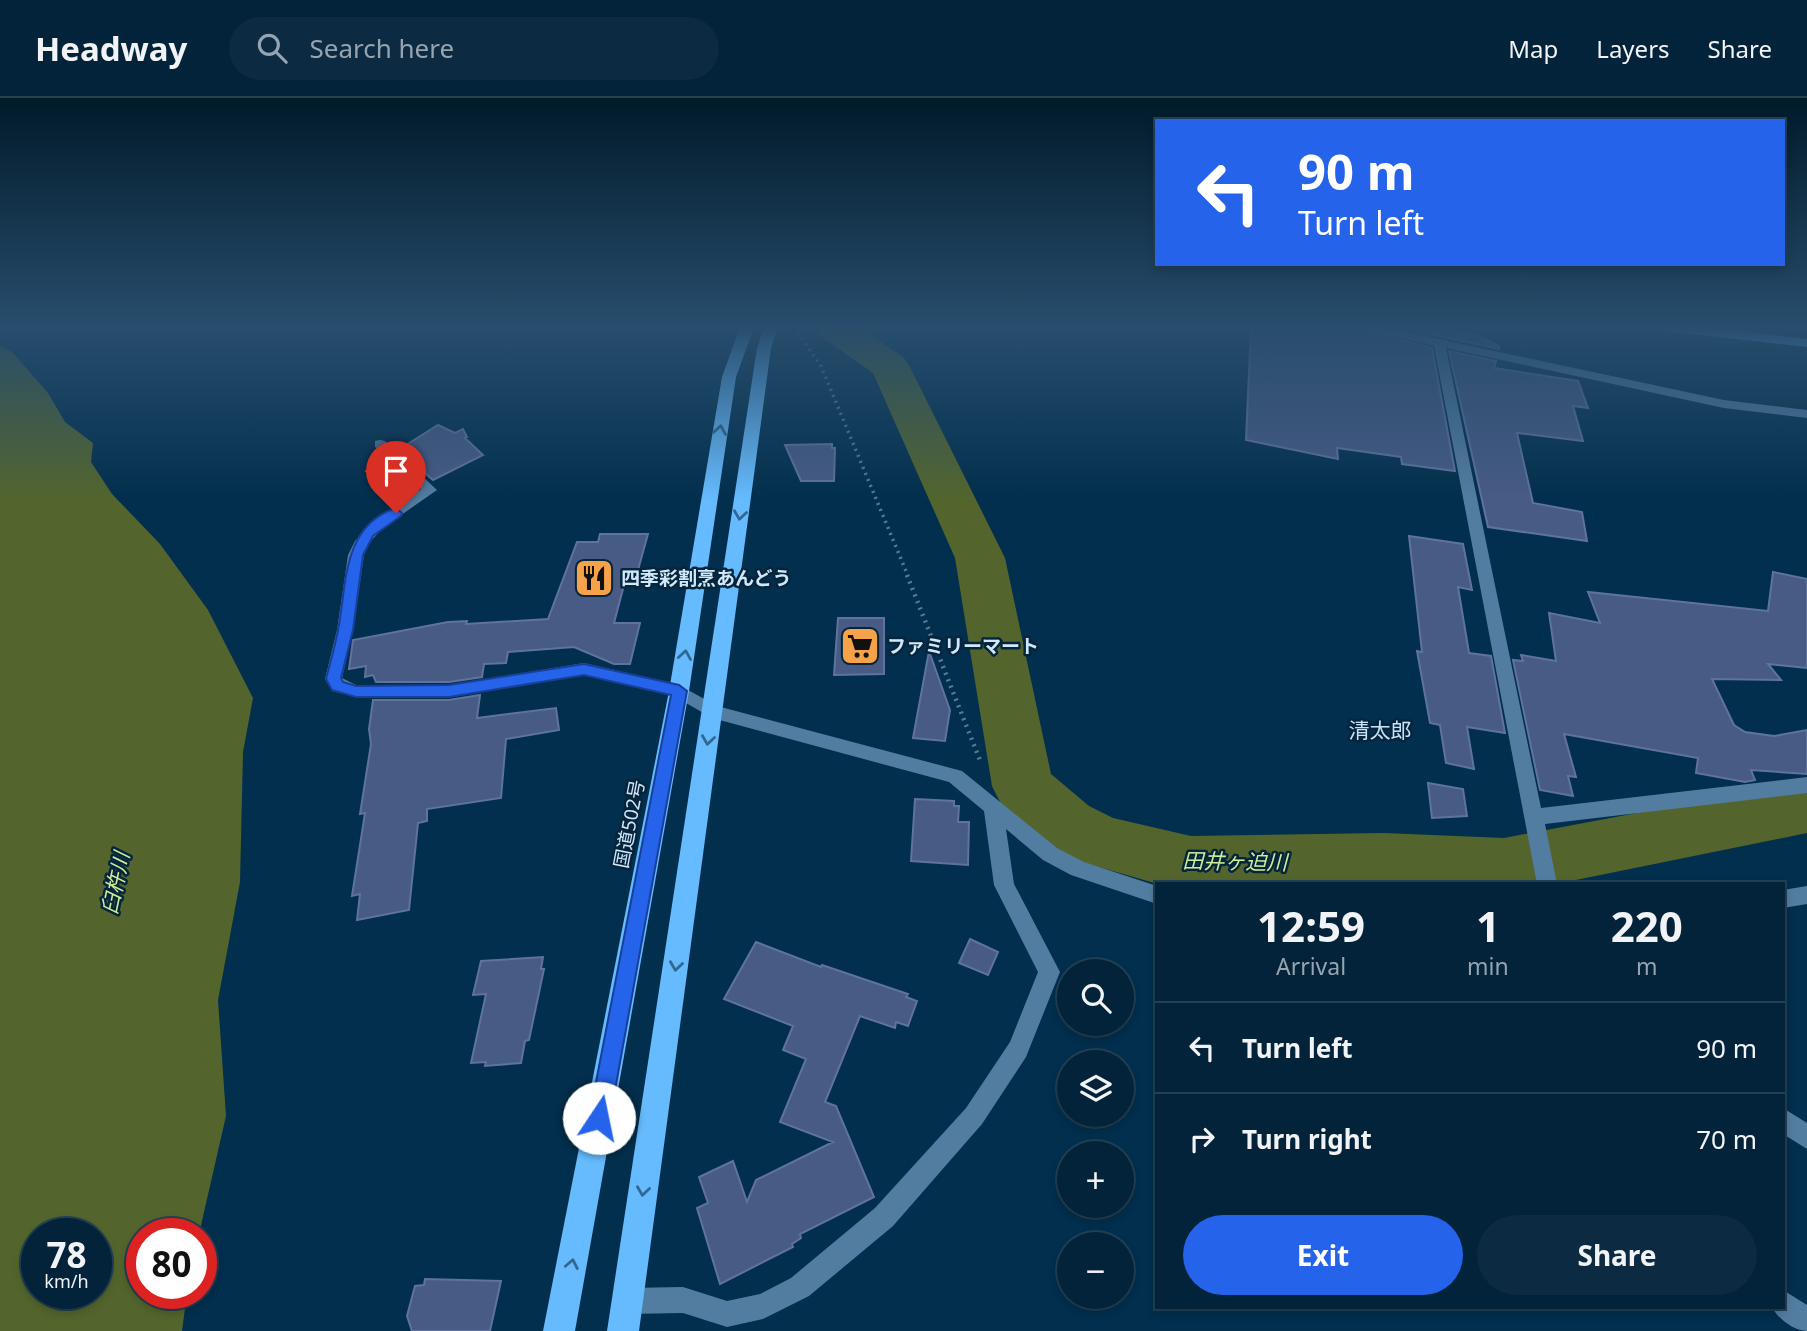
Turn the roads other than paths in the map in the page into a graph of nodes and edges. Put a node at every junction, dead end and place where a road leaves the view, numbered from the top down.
1 (728, 385) edge
2 (759, 385) edge
3 (1448, 385) edge
4 (1629, 385) edge
5 (1807, 414) edge
6 (380, 444) dead end
7 (679, 691) junction
8 (712, 711) junction
9 (1807, 785) edge
10 (993, 806) junction
11 (1537, 825) junction
12 (1547, 882) edge
13 (1155, 894) edge
14 (1807, 895) edge
15 (1785, 899) edge
16 (1785, 1122) edge
17 (1807, 1138) edge
18 (627, 1301) junction
19 (1785, 1305) edge
20 (1807, 1322) edge
21 (559, 1331) edge
22 (623, 1331) edge

7 -> 1 highway, 国道502号
2 -> 8 highway
3 - 11 street
4 - 5 street
6 - 7 street
7 - 8 street
21 -> 7 highway, 国道502号
8 - 10 street
8 -> 18 highway
9 - 11 street
10 - 13 street
10 - 18 street
11 - 12 street
14 - 15 street
16 - 17 street
18 - 22 highway
19 - 20 street

